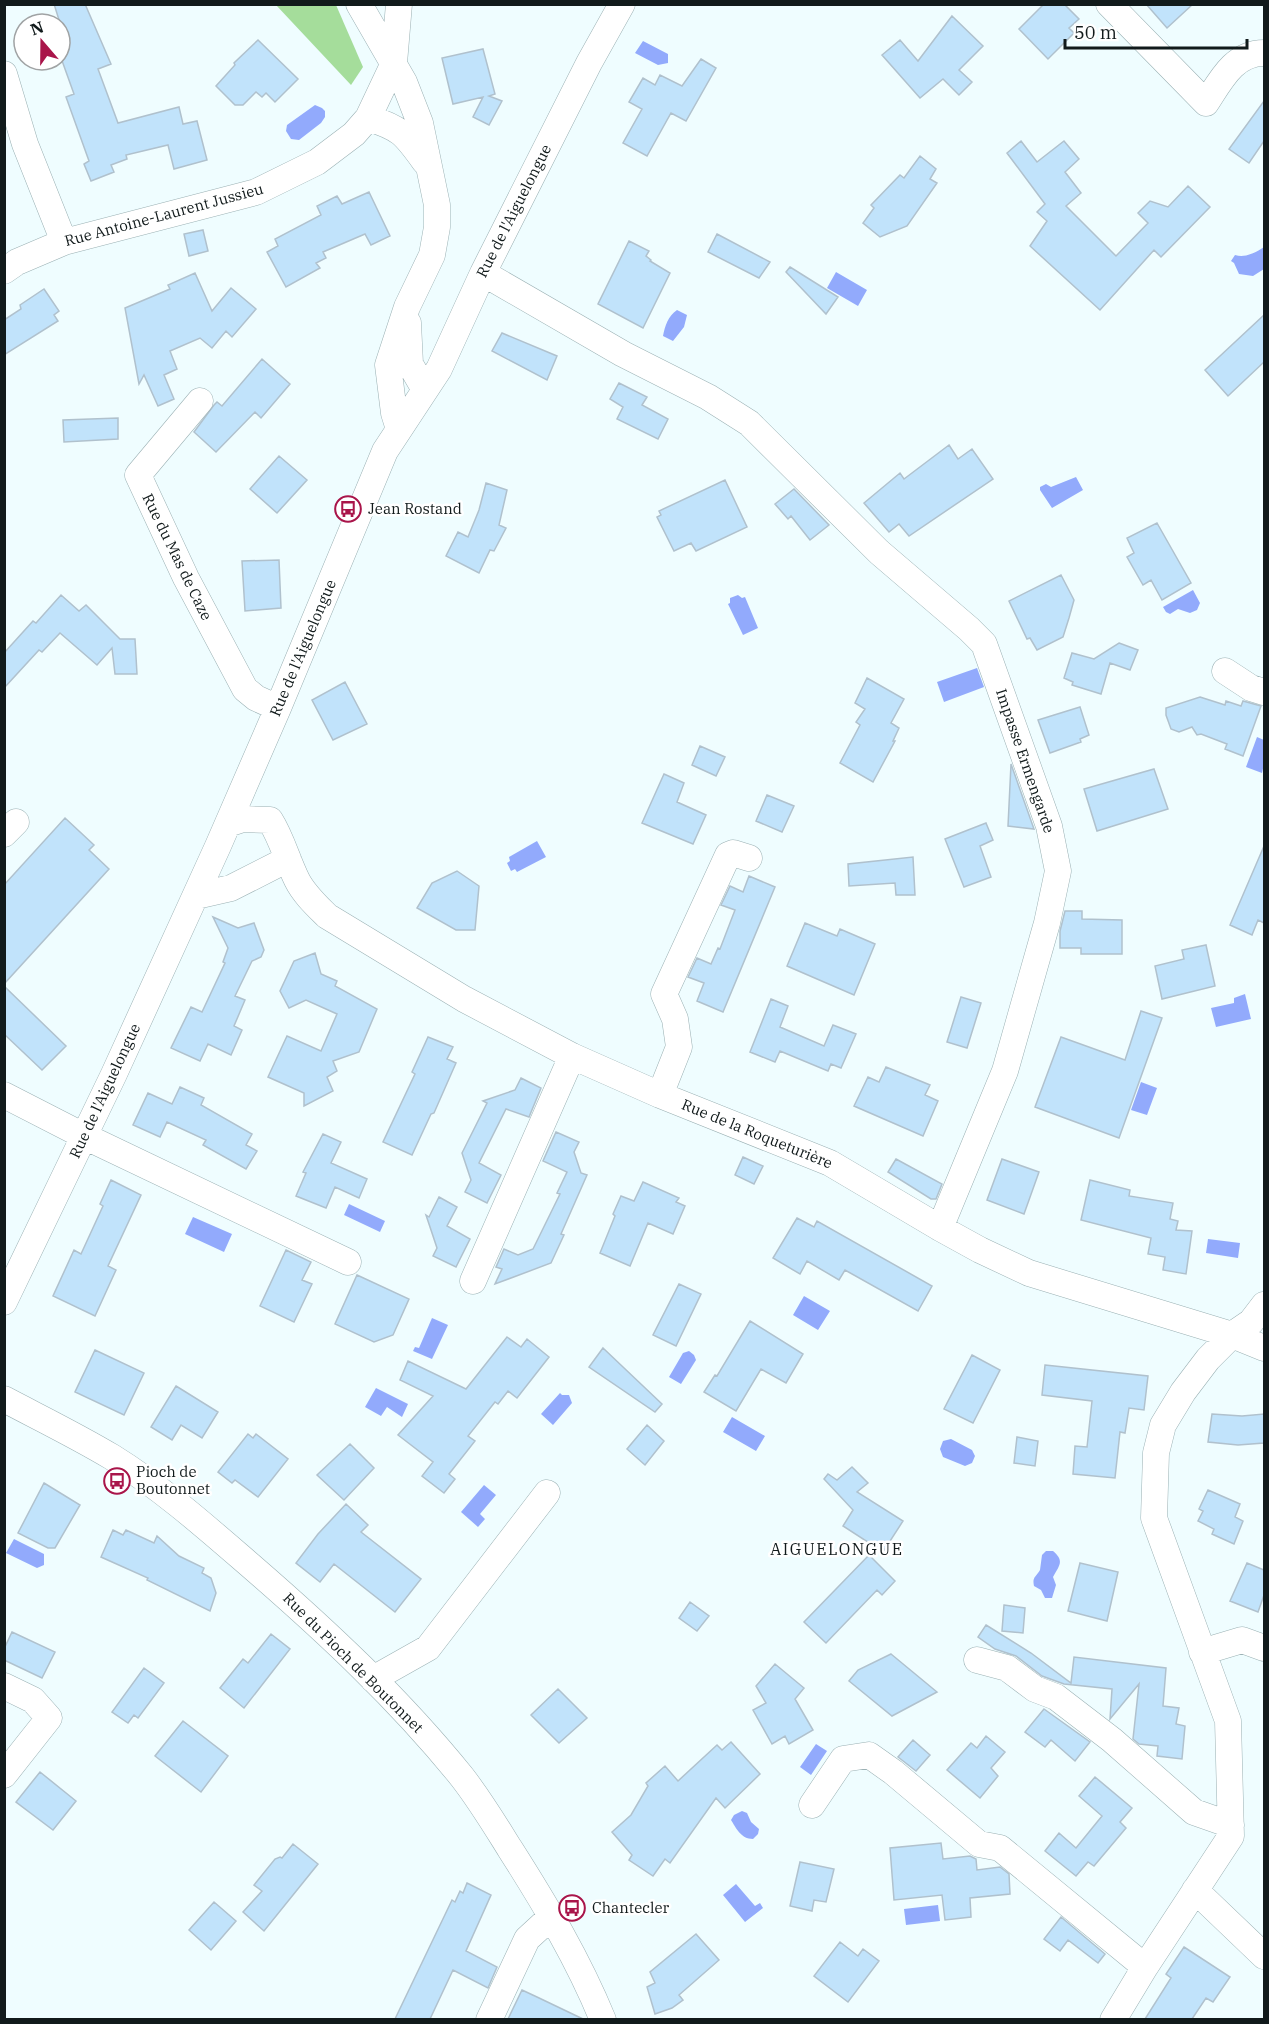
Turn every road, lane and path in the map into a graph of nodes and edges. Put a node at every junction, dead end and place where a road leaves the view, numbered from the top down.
1 (359, 4) edge
2 (399, 4) edge
3 (622, 4) edge
4 (1109, 4) edge
5 (1264, 53) edge
6 (394, 63) junction
7 (4, 74) edge
8 (368, 118) junction
9 (430, 169) junction
10 (64, 242) junction
11 (4, 271) edge
12 (483, 273) junction
13 (407, 307) junction
14 (425, 390) junction
15 (200, 401) dead end
16 (399, 429) junction
17 (1225, 671) dead end
18 (1264, 692) edge
19 (278, 708) junction
20 (249, 775) junction
21 (270, 820) junction
22 (223, 835) junction
23 (749, 858) dead end
24 (288, 859) junction
25 (247, 880) junction
26 (196, 896) junction
27 (572, 1056) junction
28 (4, 1095) edge
29 (660, 1095) junction
30 (84, 1137) junction
31 (940, 1228) junction
32 (348, 1262) dead end
33 (473, 1281) dead end
34 (4, 1302) edge
35 (1264, 1305) edge
36 (1232, 1335) junction
37 (1264, 1348) edge
38 (4, 1399) edge
39 (547, 1493) dead end
40 (1264, 1648) edge
41 (1202, 1652) junction
42 (976, 1660) dead end
43 (373, 1679) junction
44 (4, 1686) edge
45 (4, 1776) edge
46 (812, 1804) dead end
47 (1231, 1825) junction
48 (1195, 1890) junction
49 (552, 1916) junction
50 (1264, 1956) edge
51 (1145, 1967) junction
52 (489, 2019) edge
53 (603, 2019) edge
54 (1113, 2019) edge

1 - 6 street
2 - 6 street, Rue Antoine-Laurent Jussieu
3 - 12 street, Rue de l'Aiguelongue
4 - 5 street
6 - 8 street, Rue Antoine-Laurent Jussieu
6 - 9 street
7 - 10 street
8 - 9 street
8 - 10 street, Rue Antoine-Laurent Jussieu
9 - 13 street
10 - 11 street, Rue Antoine-Laurent Jussieu
12 - 14 street, Rue de l'Aiguelongue
12 - 31 street, Impasse Ermengarde
13 - 14 street
13 - 16 street
14 - 16 street, Rue de l'Aiguelongue
15 - 19 street, Rue du Mas de Caze
16 - 19 street, Rue de l'Aiguelongue
17 - 18 street
19 - 20 street, Rue de l'Aiguelongue
20 - 21 street, Rue de la Roqueturière
20 - 22 street, Rue de l'Aiguelongue
21 - 22 street
21 - 24 street, Rue de la Roqueturière
22 - 25 street
22 - 26 street, Rue de l'Aiguelongue
23 - 29 street
24 - 25 street
24 - 27 street, Rue de la Roqueturière
25 - 26 street
26 - 30 street, Rue de l'Aiguelongue
27 - 29 street, Rue de la Roqueturière
27 - 33 street
28 - 30 street
29 - 31 street, Rue de la Roqueturière
30 - 32 street
30 - 34 street, Rue de l'Aiguelongue
31 - 36 street, Rue de la Roqueturière
35 - 36 street
36 - 37 street, Rue de la Roqueturière
36 - 41 street
38 - 43 street, Rue du Pioch de Boutonnet
39 - 43 street
40 - 41 street
41 - 47 street
42 - 47 street
43 - 49 street, Rue du Pioch de Boutonnet
44 - 45 street
46 - 51 street
47 - 48 street
48 - 50 street
48 - 51 street
49 - 52 street
49 - 53 street, Rue du Pioch de Boutonnet
51 - 54 street

